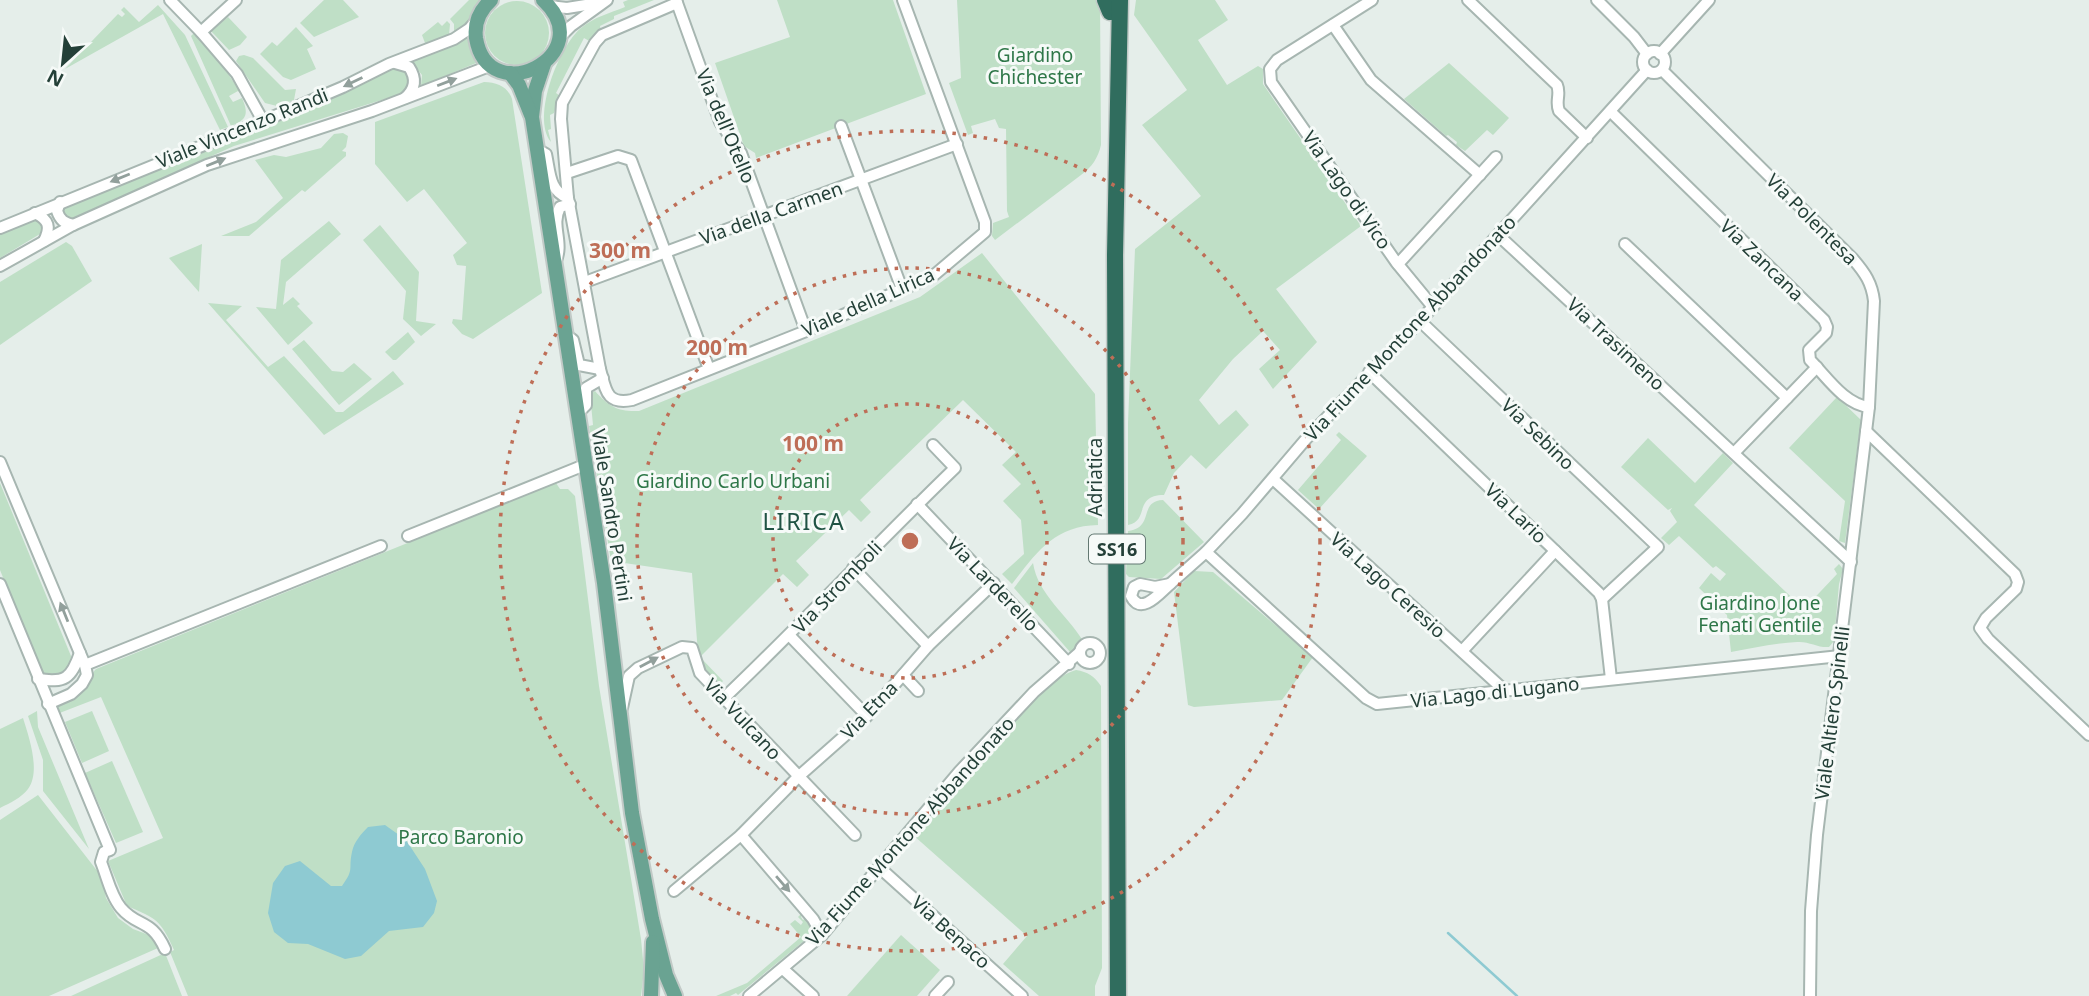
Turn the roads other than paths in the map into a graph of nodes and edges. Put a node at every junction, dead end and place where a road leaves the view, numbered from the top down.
1 (170, 0) edge
2 (236, 0) edge
3 (491, 0) edge
4 (903, 0) edge
5 (1372, 0) edge
6 (1468, 0) edge
7 (1597, 0) edge
8 (1709, 0) edge
9 (604, 1) edge
10 (676, 1) edge
11 (546, 3) edge
12 (1115, 4) edge
13 (478, 19) junction
14 (1333, 25) junction
15 (201, 32) junction
16 (558, 39) junction
17 (1647, 54) junction
18 (1660, 54) junction
19 (544, 64) junction
20 (389, 65) junction
21 (492, 65) junction
22 (1647, 70) junction
23 (1662, 70) junction
24 (510, 73) junction
25 (402, 100) junction
26 (1611, 112) junction
27 (532, 117) junction
28 (264, 121) junction
29 (841, 126) dead end
30 (1587, 138) junction
31 (957, 144) junction
32 (537, 149) junction
33 (1496, 157) dead end
34 (567, 173) junction
35 (1480, 175) junction
36 (861, 179) junction
37 (569, 201) junction
38 (60, 202) junction
39 (35, 213) junction
40 (763, 216) junction
41 (73, 225) junction
42 (0, 228) edge
43 (1498, 235) junction
44 (44, 241) junction
45 (1625, 244) dead end
46 (666, 251) junction
47 (1398, 264) junction
48 (0, 266) edge
49 (554, 266) junction
50 (585, 282) junction
51 (902, 289) junction
52 (1433, 307) junction
53 (1420, 321) junction
54 (806, 331) junction
55 (565, 334) junction
56 (1817, 367) junction
57 (709, 369) junction
58 (1369, 372) junction
59 (601, 374) junction
60 (1787, 398) junction
61 (1869, 407) junction
62 (577, 414) junction
63 (1866, 431) junction
64 (933, 444) dead end
65 (1734, 453) junction
66 (0, 462) edge
67 (587, 464) junction
68 (1273, 479) junction
69 (917, 504) junction
70 (408, 536) dead end
71 (381, 546) dead end
72 (1555, 551) junction
73 (1206, 552) junction
74 (1851, 562) junction
75 (853, 568) junction
76 (994, 583) junction
77 (0, 584) edge
78 (1170, 584) dead end
79 (1602, 599) junction
80 (790, 636) junction
81 (928, 646) junction
82 (1462, 652) junction
83 (80, 653) junction
84 (1840, 656) junction
85 (1083, 657) dead end
86 (1069, 664) junction
87 (85, 665) junction
88 (903, 676) junction
89 (38, 679) junction
90 (1611, 680) junction
91 (1504, 690) junction
92 (918, 691) dead end
93 (724, 698) junction
94 (48, 704) junction
95 (867, 716) junction
96 (619, 718) junction
97 (2089, 735) edge
98 (798, 777) junction
99 (741, 835) junction
100 (855, 835) dead end
101 (880, 868) junction
102 (674, 891) dead end
103 (652, 919) junction
104 (822, 935) junction
105 (165, 949) dead end
106 (783, 969) junction
107 (948, 982) dead end
108 (651, 996) edge
109 (675, 996) edge
110 (749, 996) edge
111 (813, 996) edge
112 (935, 996) edge
113 (1022, 996) edge
114 (1107, 996) edge
115 (1118, 996) edge
116 (1811, 996) edge

1 - 15 street
2 - 15 street
3 - 13 main road
4 - 31 street, Viale della Lirica
5 - 14 street
6 - 30 street
7 - 17 street
8 - 18 street
9 - 11 street
9 - 16 street
10 - 34 street, Viale della Lirica
10 - 40 street, Via dell'Otello
11 - 16 main road
12 - 114 highway, Adriatica / SS16
12 - 115 highway, Adriatica / SS16
13 - 20 street, Viale Vincenzo Randi
13 - 21 main road
14 - 35 street
14 - 47 street, Via Lago di Vico
15 - 28 street
16 - 19 main road, Viale Sandro Pertini
17 - 18 street
17 - 22 street
18 - 23 street
19 - 24 main road
19 - 27 main road, Viale Sandro Pertini
20 - 25 street
20 -> 28 street, Viale Vincenzo Randi
21 - 24 main road
25 -> 21 street, Viale Vincenzo Randi
22 - 23 street
22 - 26 street, Via Fiume Montone Abbandonato
23 - 61 street, Via Polentesa
24 - 27 main road, Viale Sandro Pertini
41 -> 25 street, Viale Vincenzo Randi
26 - 30 street, Via Fiume Montone Abbandonato
26 - 56 street, Via Zancana
27 - 32 main road, Viale Sandro Pertini
28 -> 38 street, Viale Vincenzo Randi
29 - 36 street
30 - 43 street, Via Fiume Montone Abbandonato
31 - 36 street, Via della Carmen
31 - 51 street, Viale della Lirica
32 - 37 street, Viale della Lirica
32 - 49 main road, Viale Sandro Pertini
33 - 35 street
34 - 37 street, Viale della Lirica
34 - 46 street
35 - 47 street
36 - 40 street, Via della Carmen
36 - 51 street
37 - 49 street, Viale della Lirica
37 - 50 street, Viale della Lirica
38 - 39 street, Viale Vincenzo Randi
38 - 41 street
39 - 42 street, Viale Vincenzo Randi
39 - 44 street
40 - 46 street, Via della Carmen
40 - 54 street, Via dell'Otello
41 - 44 street, Viale Vincenzo Randi
43 - 52 street, Via Fiume Montone Abbandonato
43 - 65 street, Via Trasimeno
44 - 48 street, Viale Vincenzo Randi
45 - 60 street
46 - 50 street, Via della Carmen
46 - 57 street
47 - 52 street, Via Lago di Vico
49 - 55 main road, Viale Sandro Pertini
50 - 59 street, Viale della Lirica
51 - 54 street, Viale della Lirica
52 - 53 street, Via Fiume Montone Abbandonato
53 - 58 street, Via Fiume Montone Abbandonato
53 - 79 street, Via Sebino
54 - 57 street, Viale della Lirica
55 - 59 street, Viale della Lirica
55 - 62 main road, Viale Sandro Pertini
56 - 60 street
56 - 61 street
57 - 59 street, Viale della Lirica
58 - 68 street, Via Fiume Montone Abbandonato
58 - 72 street, Via Lario
59 - 62 street
60 - 65 street
61 - 63 street, Viale Altiero Spinelli
62 - 67 main road, Viale Sandro Pertini
63 - 74 street, Viale Altiero Spinelli
63 - 97 street
64 - 69 street, Via Stromboli
65 - 74 street, Via Trasimeno
83 -> 66 street
67 - 70 street
67 - 96 main road, Viale Sandro Pertini
68 - 73 street, Via Fiume Montone Abbandonato
68 - 82 street, Via Lago Ceresio
69 - 75 street, Via Stromboli
69 - 76 street, Via Larderello
71 - 87 street
72 - 79 street, Via Lario
72 - 82 street
73 - 78 street, Via Fiume Montone Abbandonato
73 - 91 street, Via Lago di Lugano
74 - 84 street, Viale Altiero Spinelli
75 - 80 street, Via Stromboli
75 - 81 street
76 - 81 street, Via Etna
76 - 86 street, Via Larderello
77 - 89 street
79 - 90 street
80 - 93 street, Via Stromboli
80 - 95 street
81 - 88 street, Via Etna
82 - 91 street, Via Lago Ceresio
83 - 87 street
83 - 89 street
84 - 90 street, Via Lago di Lugano
84 - 116 street, Viale Altiero Spinelli
85 - 86 street
86 - 101 street, Via Fiume Montone Abbandonato
87 - 94 street
88 - 92 street
88 - 95 street, Via Etna
89 - 94 street
90 - 91 street, Via Lago di Lugano
96 -> 93 street, Via Vulcano
93 - 98 street, Via Vulcano
94 - 105 street
95 - 98 street, Via Etna
96 - 103 main road, Viale Sandro Pertini
98 - 99 street, Via Etna
98 - 100 street, Via Vulcano
99 - 102 street, Via Etna
99 -> 104 street
101 - 104 street, Via Fiume Montone Abbandonato
101 - 113 street, Via Benaco
103 - 108 main road, Viale Sandro Pertini
103 - 109 main road, Viale Sandro Pertini
104 - 106 street, Via Fiume Montone Abbandonato
106 - 110 street, Via Fiume Montone Abbandonato
106 - 111 street
107 - 112 street

